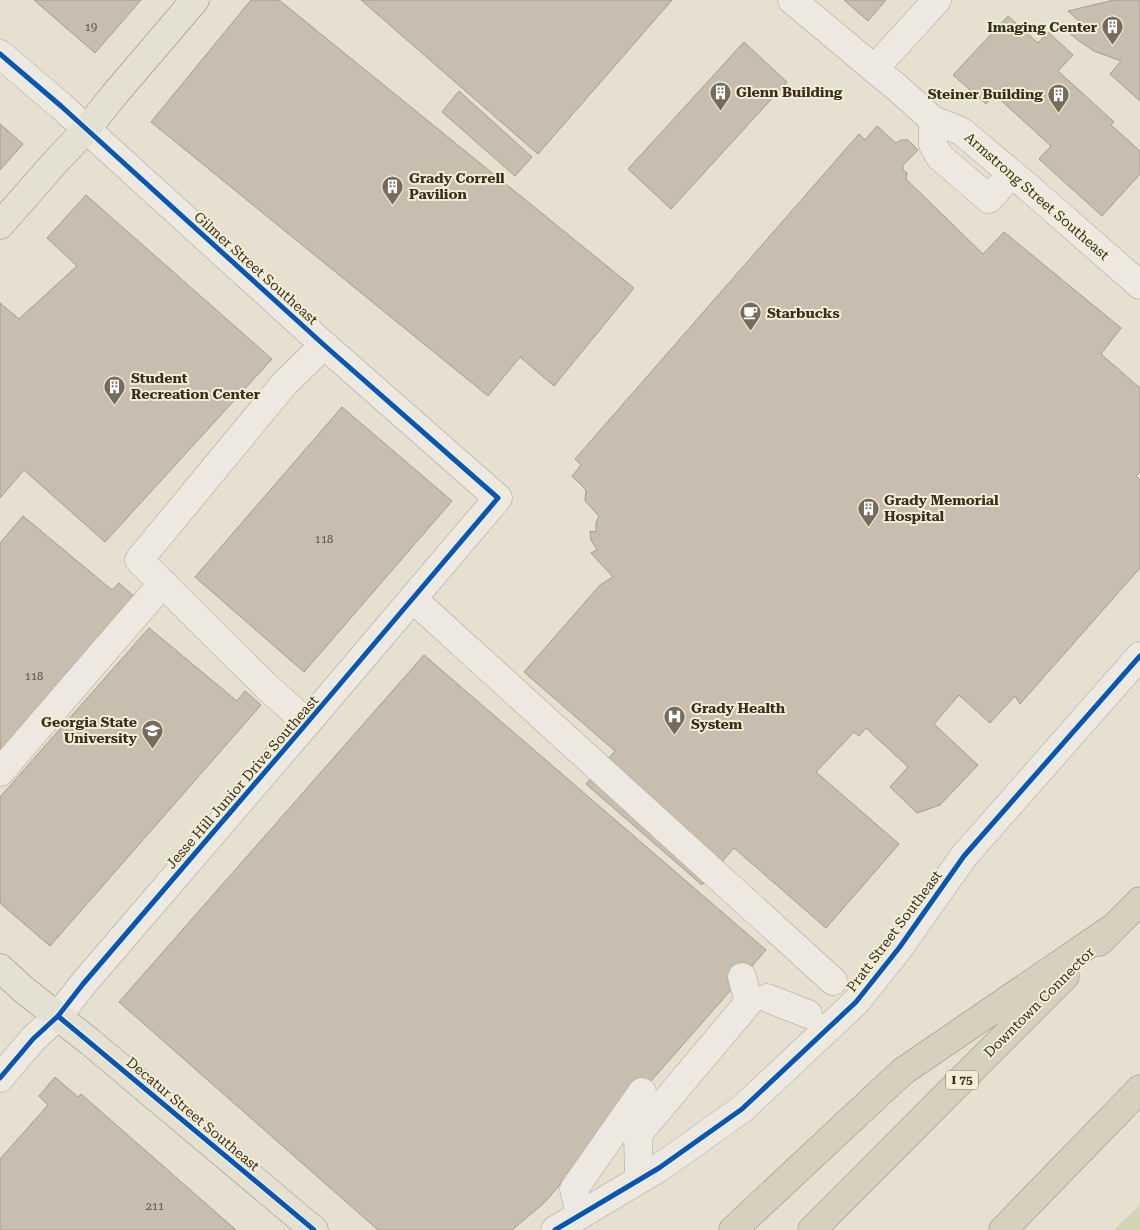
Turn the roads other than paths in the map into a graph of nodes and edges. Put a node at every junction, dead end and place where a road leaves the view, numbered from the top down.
1 (195, 0) edge
2 (792, 0) edge
3 (937, 0) edge
4 (0, 54) edge
5 (874, 69) junction
6 (86, 130) junction
7 (0, 225) edge
8 (1140, 285) edge
9 (324, 345) junction
10 (498, 498) joint
11 (163, 583) junction
12 (413, 599) junction
13 (1140, 656) edge
14 (308, 723) junction
15 (0, 772) edge
16 (1140, 901) edge
17 (1111, 929) junction
18 (0, 968) edge
19 (742, 977) dead end
20 (833, 981) dead end
21 (767, 998) dead end
22 (808, 1014) dead end
23 (58, 1016) junction
24 (0, 1078) edge
25 (1140, 1089) edge
26 (642, 1092) dead end
27 (1067, 1165) junction
28 (630, 1185) junction
29 (582, 1222) edge
30 (314, 1230) edge
31 (555, 1230) edge
32 (733, 1230) edge
33 (812, 1230) edge
34 (1003, 1230) edge
35 (1017, 1230) edge

1 - 6 main road
2 - 5 street, Armstrong Street Southeast
3 - 5 street
4 - 6 street, Gilmer Street Southeast
5 - 8 street, Armstrong Street Southeast
6 - 7 main road
6 - 9 street, Gilmer Street Southeast
9 - 10 street, Gilmer Street Southeast
9 - 11 street
10 - 12 street, Jesse Hill Junior Drive Southeast
11 - 14 street
11 - 15 street
12 - 14 street, Jesse Hill Junior Drive Southeast
12 - 20 street
13 - 28 street, Pratt Street Southeast
14 - 23 street, Jesse Hill Junior Drive Southeast
16 - 17 highway, Downtown Connector / I 75
17 - 32 highway
17 - 33 highway, Downtown Connector / I 75
18 - 23 main road, Decatur Street Southeast
19 - 28 street
21 - 22 street
23 - 24 street, Jesse Hill Junior Drive Southeast
23 - 30 main road, Decatur Street Southeast
25 - 27 highway
26 - 29 street
27 - 34 highway
27 - 35 highway
28 - 29 street, Pratt Street Southeast
29 - 31 street

